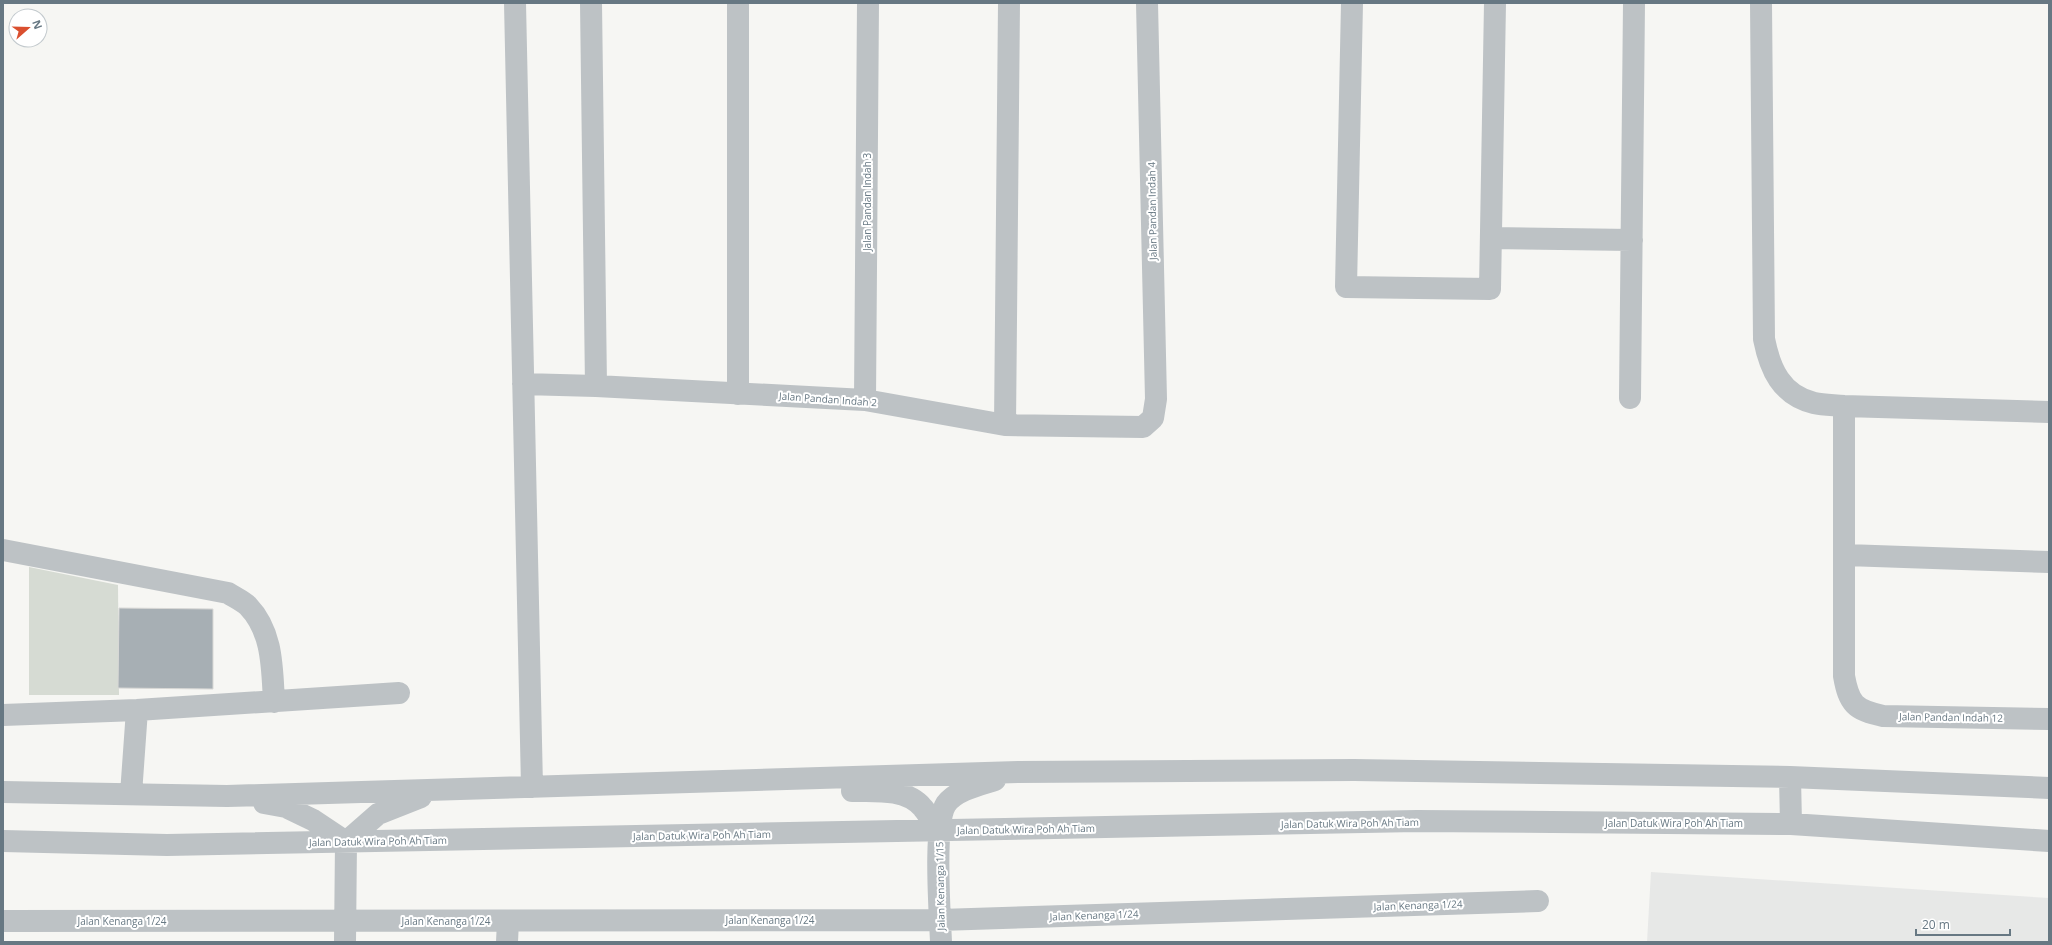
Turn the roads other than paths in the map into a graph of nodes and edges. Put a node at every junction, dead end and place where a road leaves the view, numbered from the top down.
1 (515, 3) edge
2 (591, 3) edge
3 (738, 3) edge
4 (868, 3) edge
5 (1008, 3) edge
6 (1147, 3) edge
7 (1352, 3) edge
8 (1495, 3) edge
9 (1634, 3) edge
10 (1761, 3) edge
11 (1491, 238) junction
12 (1632, 240) junction
13 (523, 384) junction
14 (596, 386) junction
15 (738, 394) junction
16 (1630, 398) dead end
17 (865, 400) junction
18 (1844, 406) junction
19 (2049, 412) edge
20 (1153, 418) joint
21 (1005, 425) junction
22 (3, 550) edge
23 (1846, 555) junction
24 (2049, 562) edge
25 (399, 693) dead end
26 (274, 702) junction
27 (137, 710) junction
28 (3, 715) edge
29 (2049, 720) edge
30 (1018, 772) junction
31 (1790, 777) junction
32 (693, 782) junction
33 (532, 787) junction
34 (2049, 788) edge
35 (442, 790) junction
36 (3, 792) edge
37 (131, 794) junction
38 (227, 796) junction
39 (1791, 824) junction
40 (938, 831) junction
41 (3, 841) edge
42 (2049, 841) edge
43 (346, 842) junction
44 (1538, 901) dead end
45 (940, 920) junction
46 (3, 921) edge
47 (345, 932) edge
48 (508, 932) edge
49 (941, 942) edge

1 - 13 street
2 - 14 street
3 - 15 street
4 - 17 street, Jalan Pandan Indah 3
5 - 21 street
6 - 20 street, Jalan Pandan Indah 4
7 - 11 street
8 - 11 street
9 - 12 street
10 - 18 street
11 - 12 street
12 - 16 street
13 - 14 street, Jalan Pandan Indah 2
13 - 33 street
14 - 15 street, Jalan Pandan Indah 2
15 - 17 street, Jalan Pandan Indah 2
17 - 21 street, Jalan Pandan Indah 2
18 - 19 street
18 - 23 street
20 - 21 street, Jalan Pandan Indah 2
22 - 26 street
23 - 24 street
23 - 29 street, Jalan Pandan Indah 12
25 - 26 street
26 - 27 street
27 - 28 street
27 - 37 street
30 - 31 street
30 - 32 street
30 - 40 street
31 - 34 street
31 - 39 street
32 - 33 street
32 - 40 street
33 - 35 street
35 - 38 street
35 - 43 street
36 - 37 street
37 - 38 street
38 - 43 street
39 - 40 street, Jalan Datuk Wira Poh Ah Tiam
39 - 42 street, Jalan Datuk Wira Poh Ah Tiam
40 - 43 street, Jalan Datuk Wira Poh Ah Tiam
40 - 45 street, Jalan Kenanga 1/15
41 - 43 street, Jalan Datuk Wira Poh Ah Tiam
43 - 47 street
44 - 45 street, Jalan Kenanga 1/24
45 - 48 street, Jalan Kenanga 1/24
45 - 49 street, Jalan Kenanga 1/15
46 - 47 street, Jalan Kenanga 1/24
47 - 48 street, Jalan Kenanga 1/24

